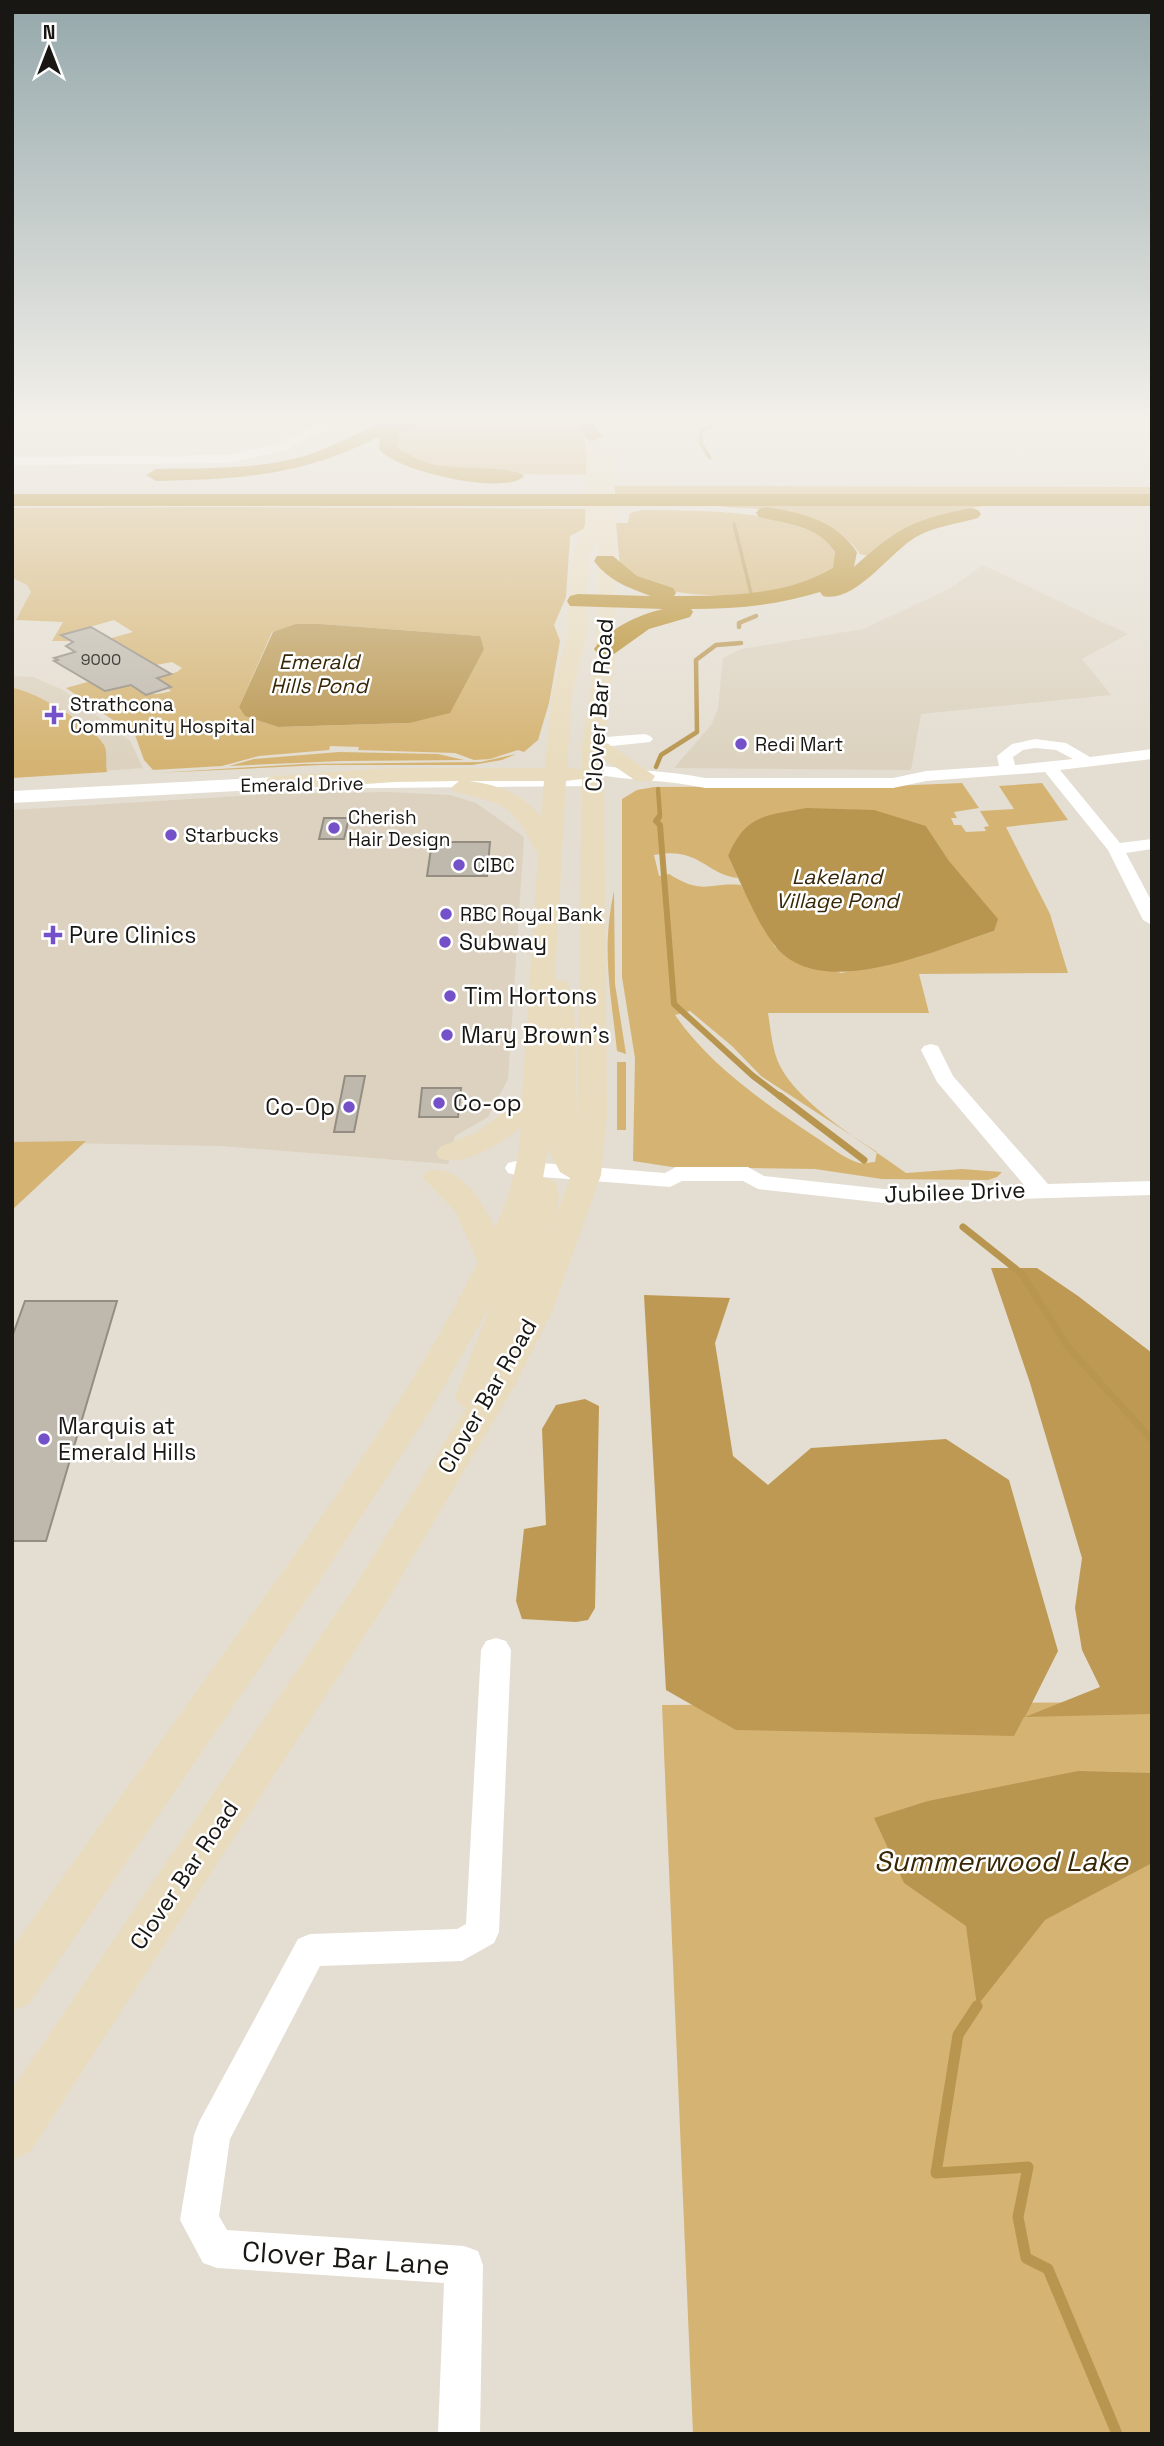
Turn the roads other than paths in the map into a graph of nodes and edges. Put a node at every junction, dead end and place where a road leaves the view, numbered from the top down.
1 (589, 535) edge
2 (608, 535) edge
3 (831, 535) edge
4 (905, 535) edge
5 (605, 561) junction
6 (701, 601) junction
7 (578, 604) junction
8 (606, 604) junction
9 (740, 608) junction
10 (606, 649) junction
11 (562, 695) junction
12 (645, 739) dead end
13 (593, 743) junction
14 (1152, 754) edge
15 (1086, 762) junction
16 (1049, 767) junction
17 (477, 769) junction
18 (1008, 770) junction
19 (571, 775) junction
20 (637, 776) junction
21 (276, 783) junction
22 (437, 783) junction
23 (12, 785) edge
24 (12, 797) edge
25 (1152, 844) edge
26 (1116, 849) junction
27 (549, 854) junction
28 (1152, 920) edge
29 (544, 921) junction
30 (931, 1050) dead end
31 (537, 1101) junction
32 (524, 1169) junction
33 (586, 1175) junction
34 (1152, 1188) edge
35 (1041, 1190) junction
36 (494, 1261) junction
37 (452, 1458) junction
38 (496, 1650) dead end
39 (12, 1988) edge
40 (12, 2134) edge
41 (459, 2434) edge

1 - 7 main road, Clover Bar Road
2 - 5 main road, Clover Bar Road
3 - 6 highway
4 - 9 highway
5 - 6 highway
5 - 8 main road, Clover Bar Road
6 - 8 highway
7 - 8 highway
7 - 11 main road, Clover Bar Road
8 - 9 highway
8 - 10 main road, Clover Bar Road
9 - 10 highway
10 - 13 main road, Clover Bar Road
11 - 17 main road
11 - 19 main road, Clover Bar Road
12 - 13 street
13 - 19 main road, Clover Bar Road
13 - 20 main road
14 - 15 street
15 - 16 street
15 - 18 street
16 - 18 street
16 - 26 street
17 - 19 street, Emerald Drive
17 - 23 street, Emerald Drive
18 - 20 street
19 - 20 street
19 - 21 main road
19 - 22 street, Emerald Drive
19 - 27 main road, Clover Bar Road
19 - 33 main road, Clover Bar Road
21 - 22 street, Emerald Drive
21 - 24 street, Emerald Drive
22 - 27 main road
25 - 26 street
26 - 28 street
27 - 29 main road, Clover Bar Road
29 - 31 main road, Clover Bar Road
29 - 33 main road
30 - 35 street
31 - 32 main road, Clover Bar Road
31 - 36 main road
32 - 33 street
32 - 36 main road, Clover Bar Road
32 - 37 main road
33 - 35 street, Jubilee Drive
33 - 37 main road, Clover Bar Road
34 - 35 street, Jubilee Drive
36 - 39 main road, Clover Bar Road
37 - 40 main road, Clover Bar Road
38 - 41 street, Clover Bar Lane

